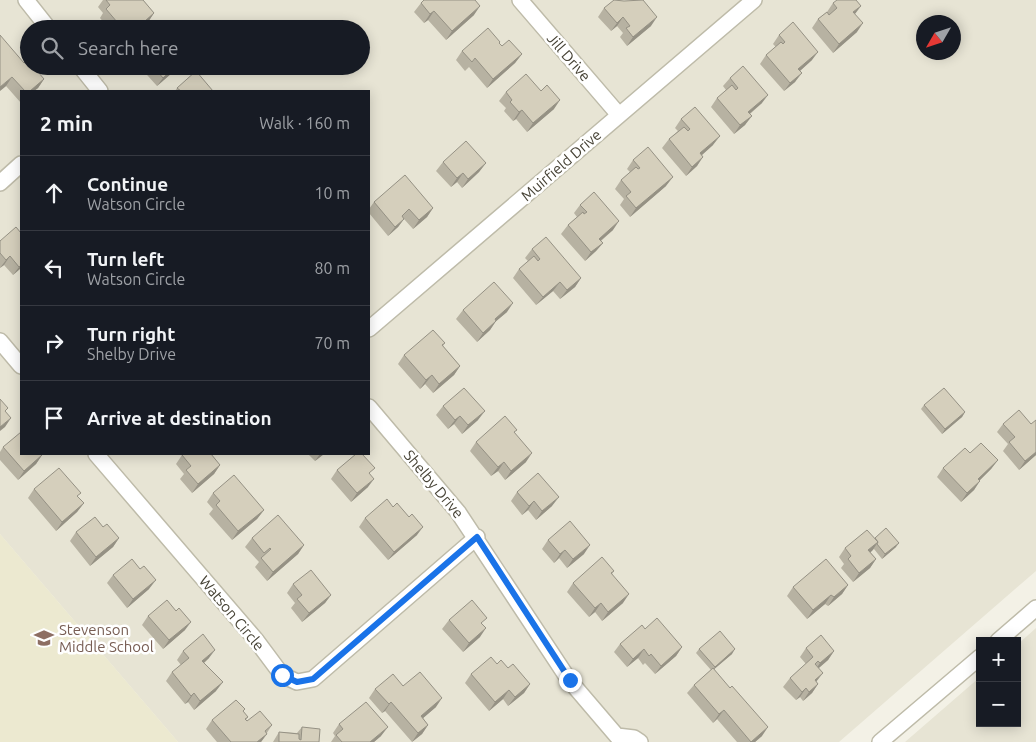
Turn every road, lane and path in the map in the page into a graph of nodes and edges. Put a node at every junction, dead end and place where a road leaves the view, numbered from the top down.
1 (26, 0) edge
2 (520, 0) edge
3 (754, 0) edge
4 (42, 20) edge
5 (87, 75) edge
6 (99, 90) edge
7 (619, 115) junction
8 (20, 165) edge
9 (0, 183) edge
10 (370, 328) edge
11 (0, 342) edge
12 (20, 365) edge
13 (370, 408) edge
14 (97, 455) edge
15 (477, 537) junction
16 (1036, 608) edge
17 (1003, 637) edge
18 (976, 660) edge
19 (620, 739) edge
20 (640, 742) edge
21 (880, 742) edge

1 - 4 street
2 - 7 street, Jill Drive
3 - 7 street, Muirfield Drive
5 - 6 street
7 - 10 street, Muirfield Drive
8 - 9 street
11 - 12 street
13 - 15 street, Shelby Drive
14 - 15 street, Watson Circle
15 - 19 street, Shelby Drive
16 - 17 street
18 - 21 street
19 - 20 street, Shelby Drive

